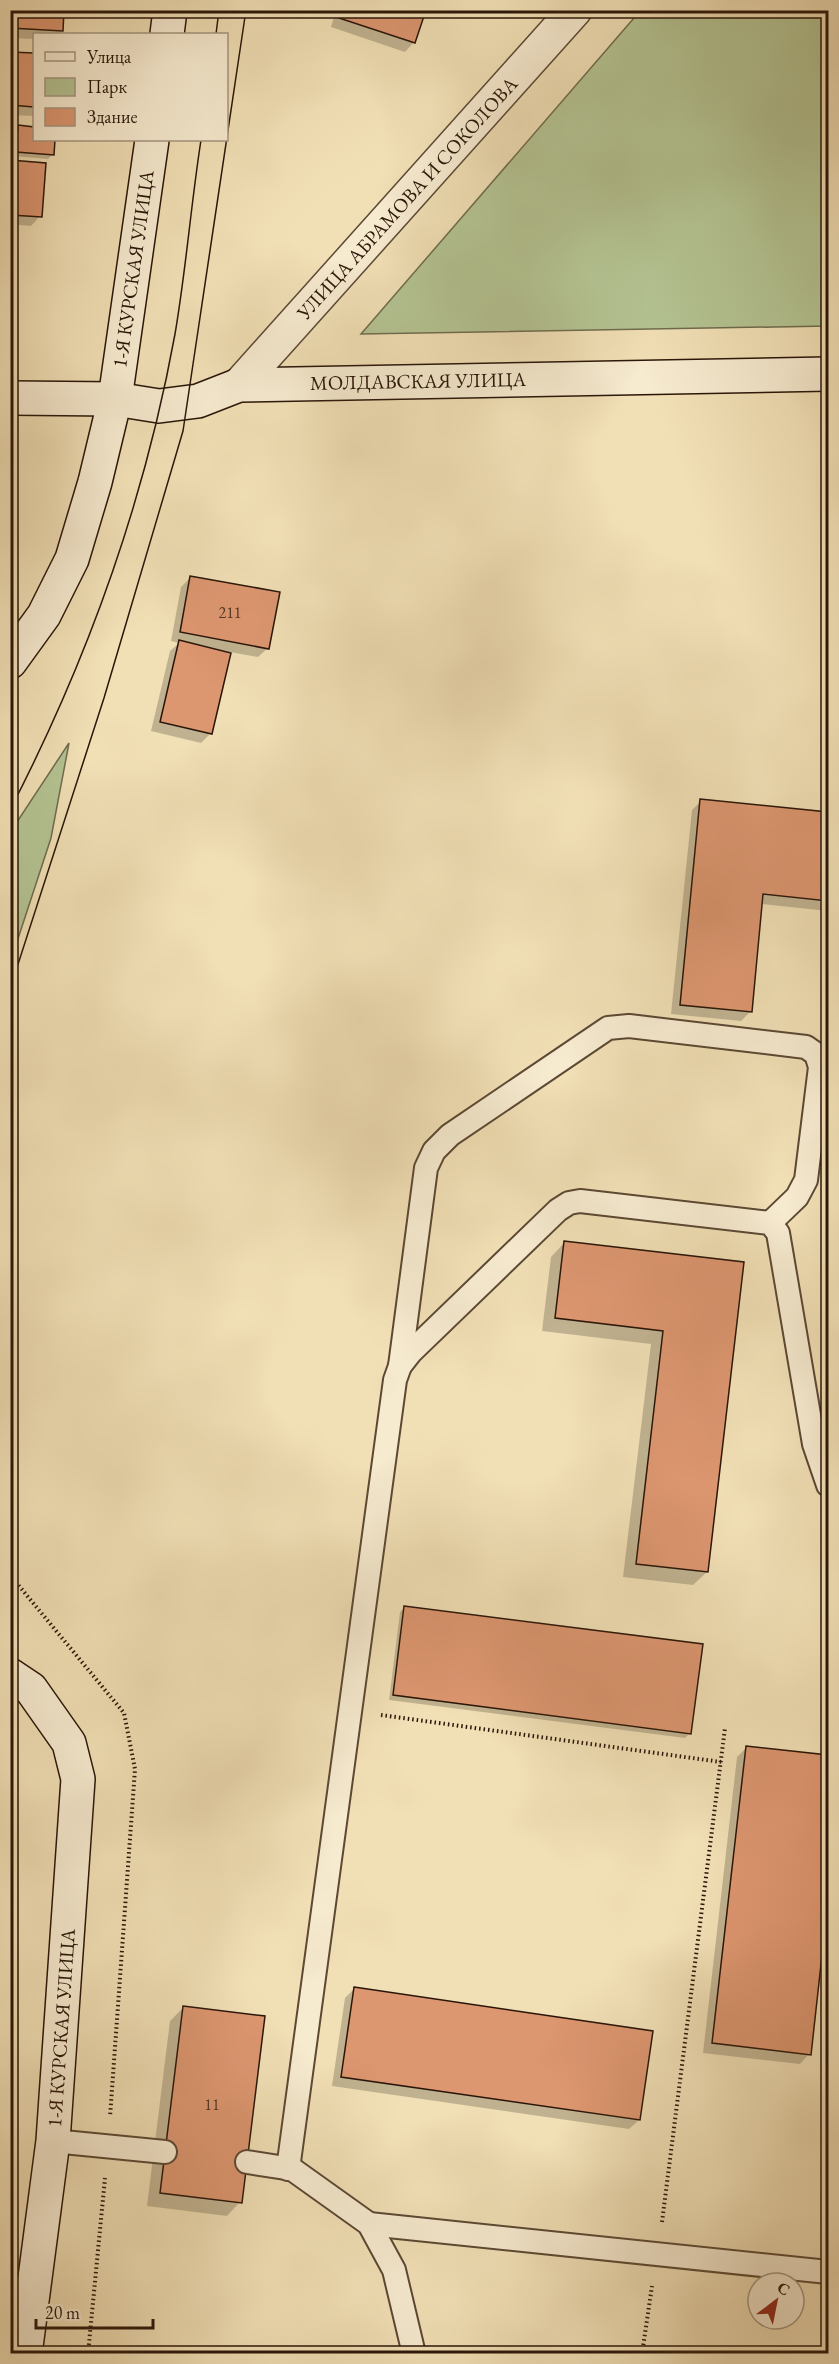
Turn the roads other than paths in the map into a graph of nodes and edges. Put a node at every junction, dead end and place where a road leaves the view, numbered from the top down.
1 (170, 10) edge
2 (575, 10) edge
3 (167, 33) edge
4 (152, 141) edge
5 (828, 374) edge
6 (239, 385) junction
7 (10, 398) edge
8 (115, 399) junction
9 (10, 662) edge
10 (770, 1223) junction
11 (400, 1366) junction
12 (828, 1485) edge
13 (10, 1675) edge
14 (53, 2141) junction
15 (165, 2152) dead end
16 (247, 2162) dead end
17 (288, 2169) junction
18 (369, 2224) junction
19 (828, 2272) edge
20 (25, 2354) edge
21 (414, 2354) edge

1 - 3 street
2 - 6 street, УЛИЦА АБРАМОВА И СОКОЛОВА
4 - 8 street, 1-Я КУРСКАЯ УЛИЦА
5 - 6 street, МОЛДАВСКАЯ УЛИЦА
6 - 8 street, МОЛДАВСКАЯ УЛИЦА
7 - 8 street, МОЛДАВСКАЯ УЛИЦА
8 - 9 street
10 - 11 lane
10 - 11 lane
10 - 12 lane
11 - 17 lane
13 - 14 street, 1-Я КУРСКАЯ УЛИЦА
14 - 15 lane
14 - 20 street, 1-Я КУРСКАЯ УЛИЦА
16 - 17 lane
17 - 18 lane
18 - 19 lane
18 - 21 lane

